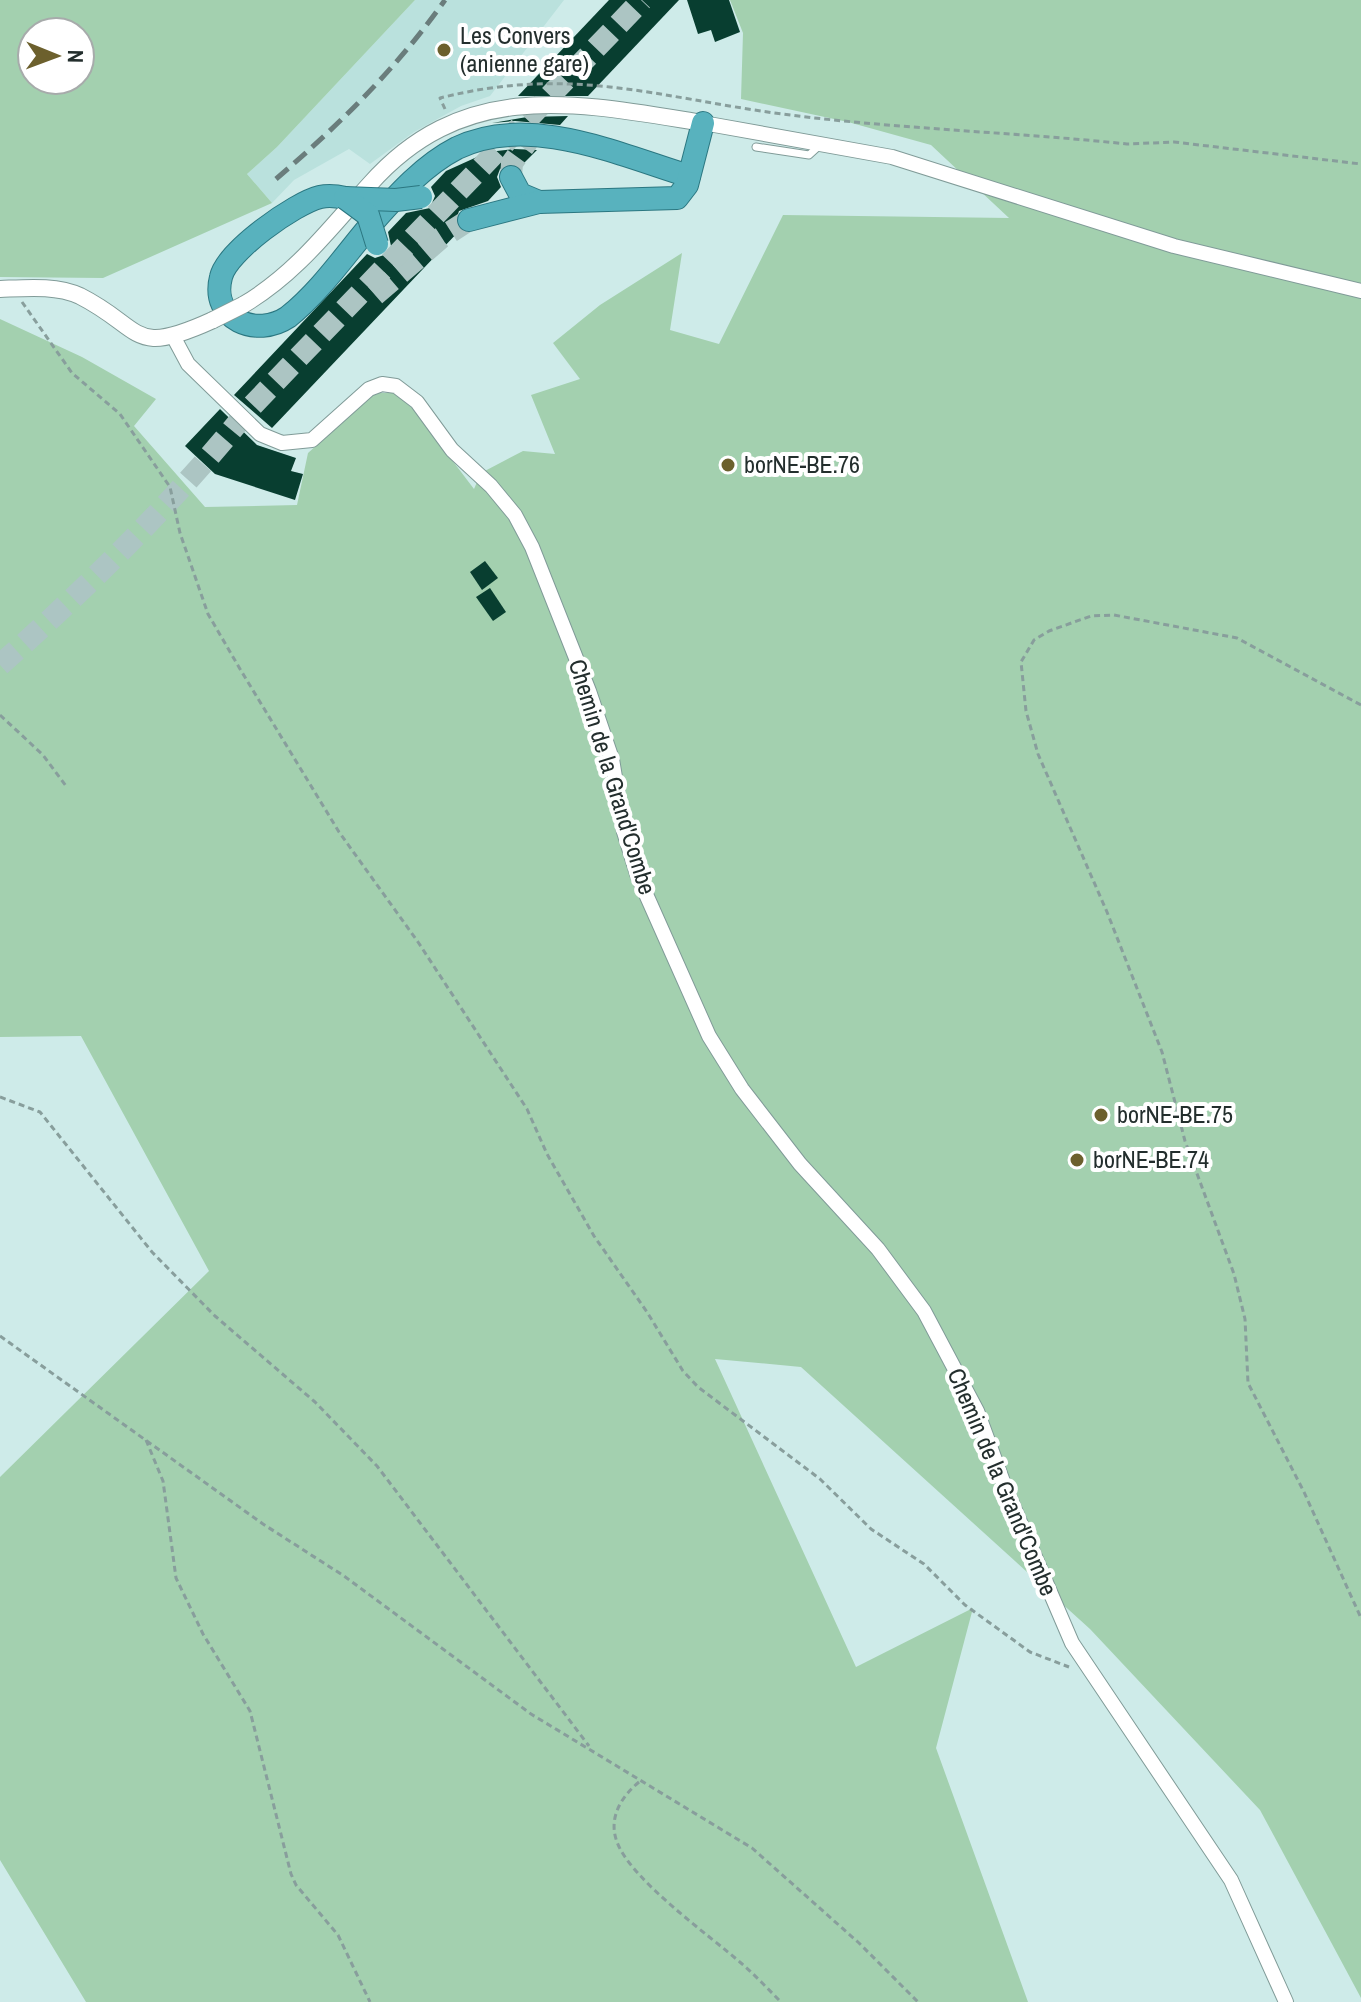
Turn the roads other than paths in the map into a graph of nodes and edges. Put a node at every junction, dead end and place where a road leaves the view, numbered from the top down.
1 (703, 123) junction
2 (821, 142) junction
3 (756, 147) dead end
4 (689, 176) junction
5 (511, 177) dead end
6 (421, 197) dead end
7 (345, 198) junction
8 (539, 202) junction
9 (469, 220) tunnel mouth
10 (377, 244) dead end
11 (0, 289) edge
12 (1361, 291) edge
13 (173, 336) junction
14 (1286, 2002) edge

1 - 2 street
1 - 4 highway
1 - 13 street, bridge
2 - 3 lane
2 - 12 street
4 - 7 highway
4 - 8 highway
5 - 8 highway
6 - 7 highway, bridge
7 - 10 highway, bridge
8 - 9 highway
11 - 13 street
13 - 14 street, Chemin de la Grand'Combe

